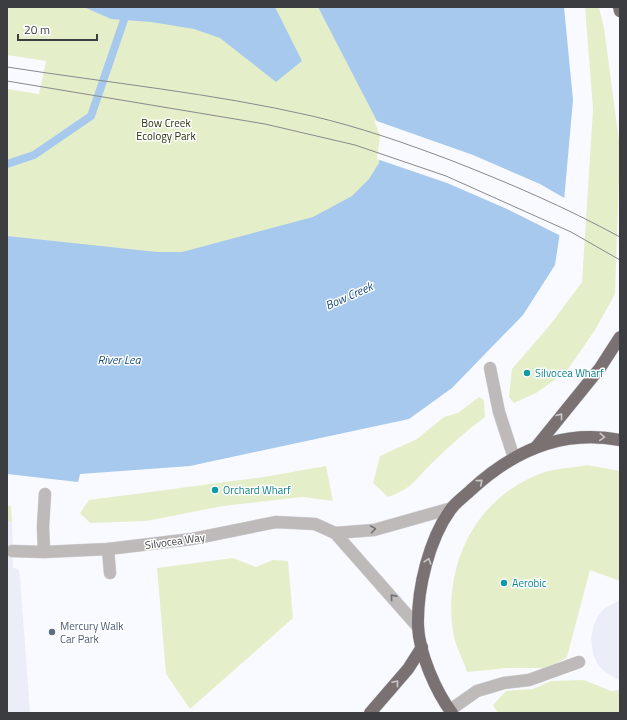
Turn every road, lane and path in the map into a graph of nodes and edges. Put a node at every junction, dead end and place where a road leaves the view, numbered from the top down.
1 (619, 7) edge
2 (620, 11) edge
3 (620, 337) edge
4 (490, 368) dead end
5 (620, 440) edge
6 (536, 447) junction
7 (514, 458) junction
8 (45, 494) dead end
9 (452, 508) junction
10 (335, 533) junction
11 (108, 549) junction
12 (9, 551) edge
13 (44, 552) junction
14 (110, 573) dead end
15 (418, 627) junction
16 (422, 647) junction
17 (579, 662) dead end
18 (451, 711) edge
19 (370, 713) edge

1 - 2 highway
6 -> 3 highway
4 - 7 street
6 -> 5 highway
6 - 7 highway
9 -> 7 highway
8 - 13 street
10 -> 9 street, Silvocea Way
15 -> 9 highway
10 - 11 street, Silvocea Way
15 -> 10 street, Silvocea Way
11 - 13 street, Silvocea Way
11 - 14 street
12 - 13 street, Silvocea Way
15 - 16 highway
16 - 18 highway
19 -> 16 highway
17 - 18 street

